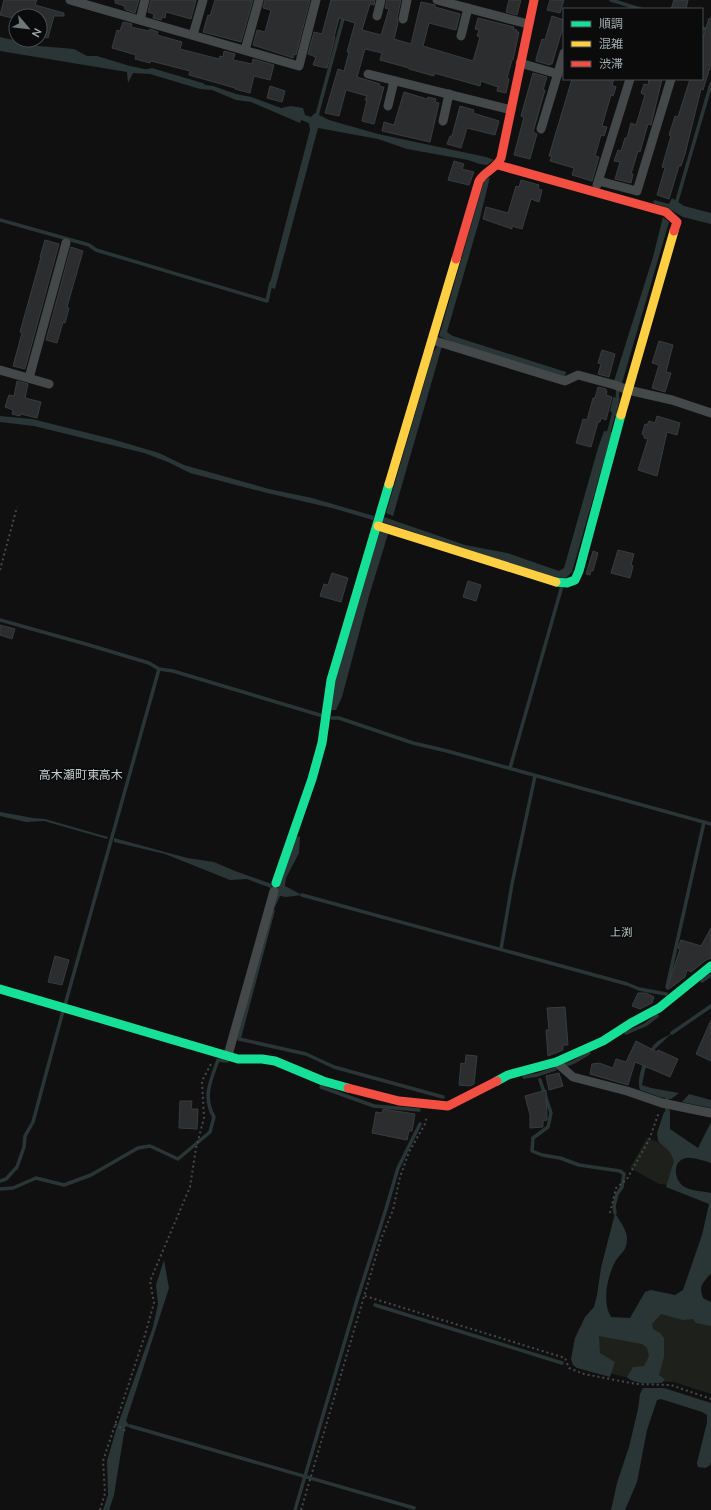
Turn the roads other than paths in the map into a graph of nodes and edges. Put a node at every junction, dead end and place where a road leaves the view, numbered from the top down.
1 (70, 0) edge
2 (145, 0) edge
3 (203, 0) edge
4 (259, 0) edge
5 (316, 0) edge
6 (381, 0) edge
7 (407, 0) edge
8 (437, 0) edge
9 (534, 0) edge
10 (464, 5) edge
11 (377, 16) dead end
12 (403, 19) dead end
13 (140, 20) junction
14 (528, 24) junction
15 (193, 35) junction
16 (461, 36) dead end
17 (245, 50) junction
18 (563, 56) edge
19 (520, 63) junction
20 (368, 74) dead end
21 (558, 74) junction
22 (394, 80) junction
23 (630, 80) edge
24 (671, 80) edge
25 (449, 94) junction
26 (388, 106) dead end
27 (510, 110) junction
28 (443, 121) dead end
29 (541, 129) dead end
30 (499, 162) junction
31 (599, 181) junction
32 (596, 192) junction
33 (66, 243) dead end
34 (432, 340) junction
35 (0, 370) edge
36 (29, 378) junction
37 (49, 384) dead end
38 (621, 388) junction
39 (711, 413) edge
40 (379, 521) junction
41 (711, 966) edge
42 (0, 989) edge
43 (228, 1055) junction
44 (556, 1062) junction
45 (711, 1113) edge

1 - 13 street
2 - 13 street
3 - 15 street
4 - 17 street
5 - 17 street
6 - 11 street
7 - 12 street
8 - 10 street
9 - 14 street
10 - 14 street
10 - 16 street
13 - 15 street
14 - 19 street
15 - 17 street
18 - 21 street
19 - 21 street
19 - 27 street
20 - 22 street
21 - 29 street
22 - 25 street
22 - 26 street
23 - 31 street
24 - 31 street
25 - 27 street
25 - 28 street
27 - 30 street
30 - 32 street
30 - 34 street
31 - 32 street
32 - 38 street
33 - 36 street
34 - 38 street
34 - 40 street
35 - 36 street
36 - 37 street
38 - 39 street
38 - 40 street
40 - 43 street
41 - 44 street
42 - 43 street
43 - 44 street
44 - 45 street

